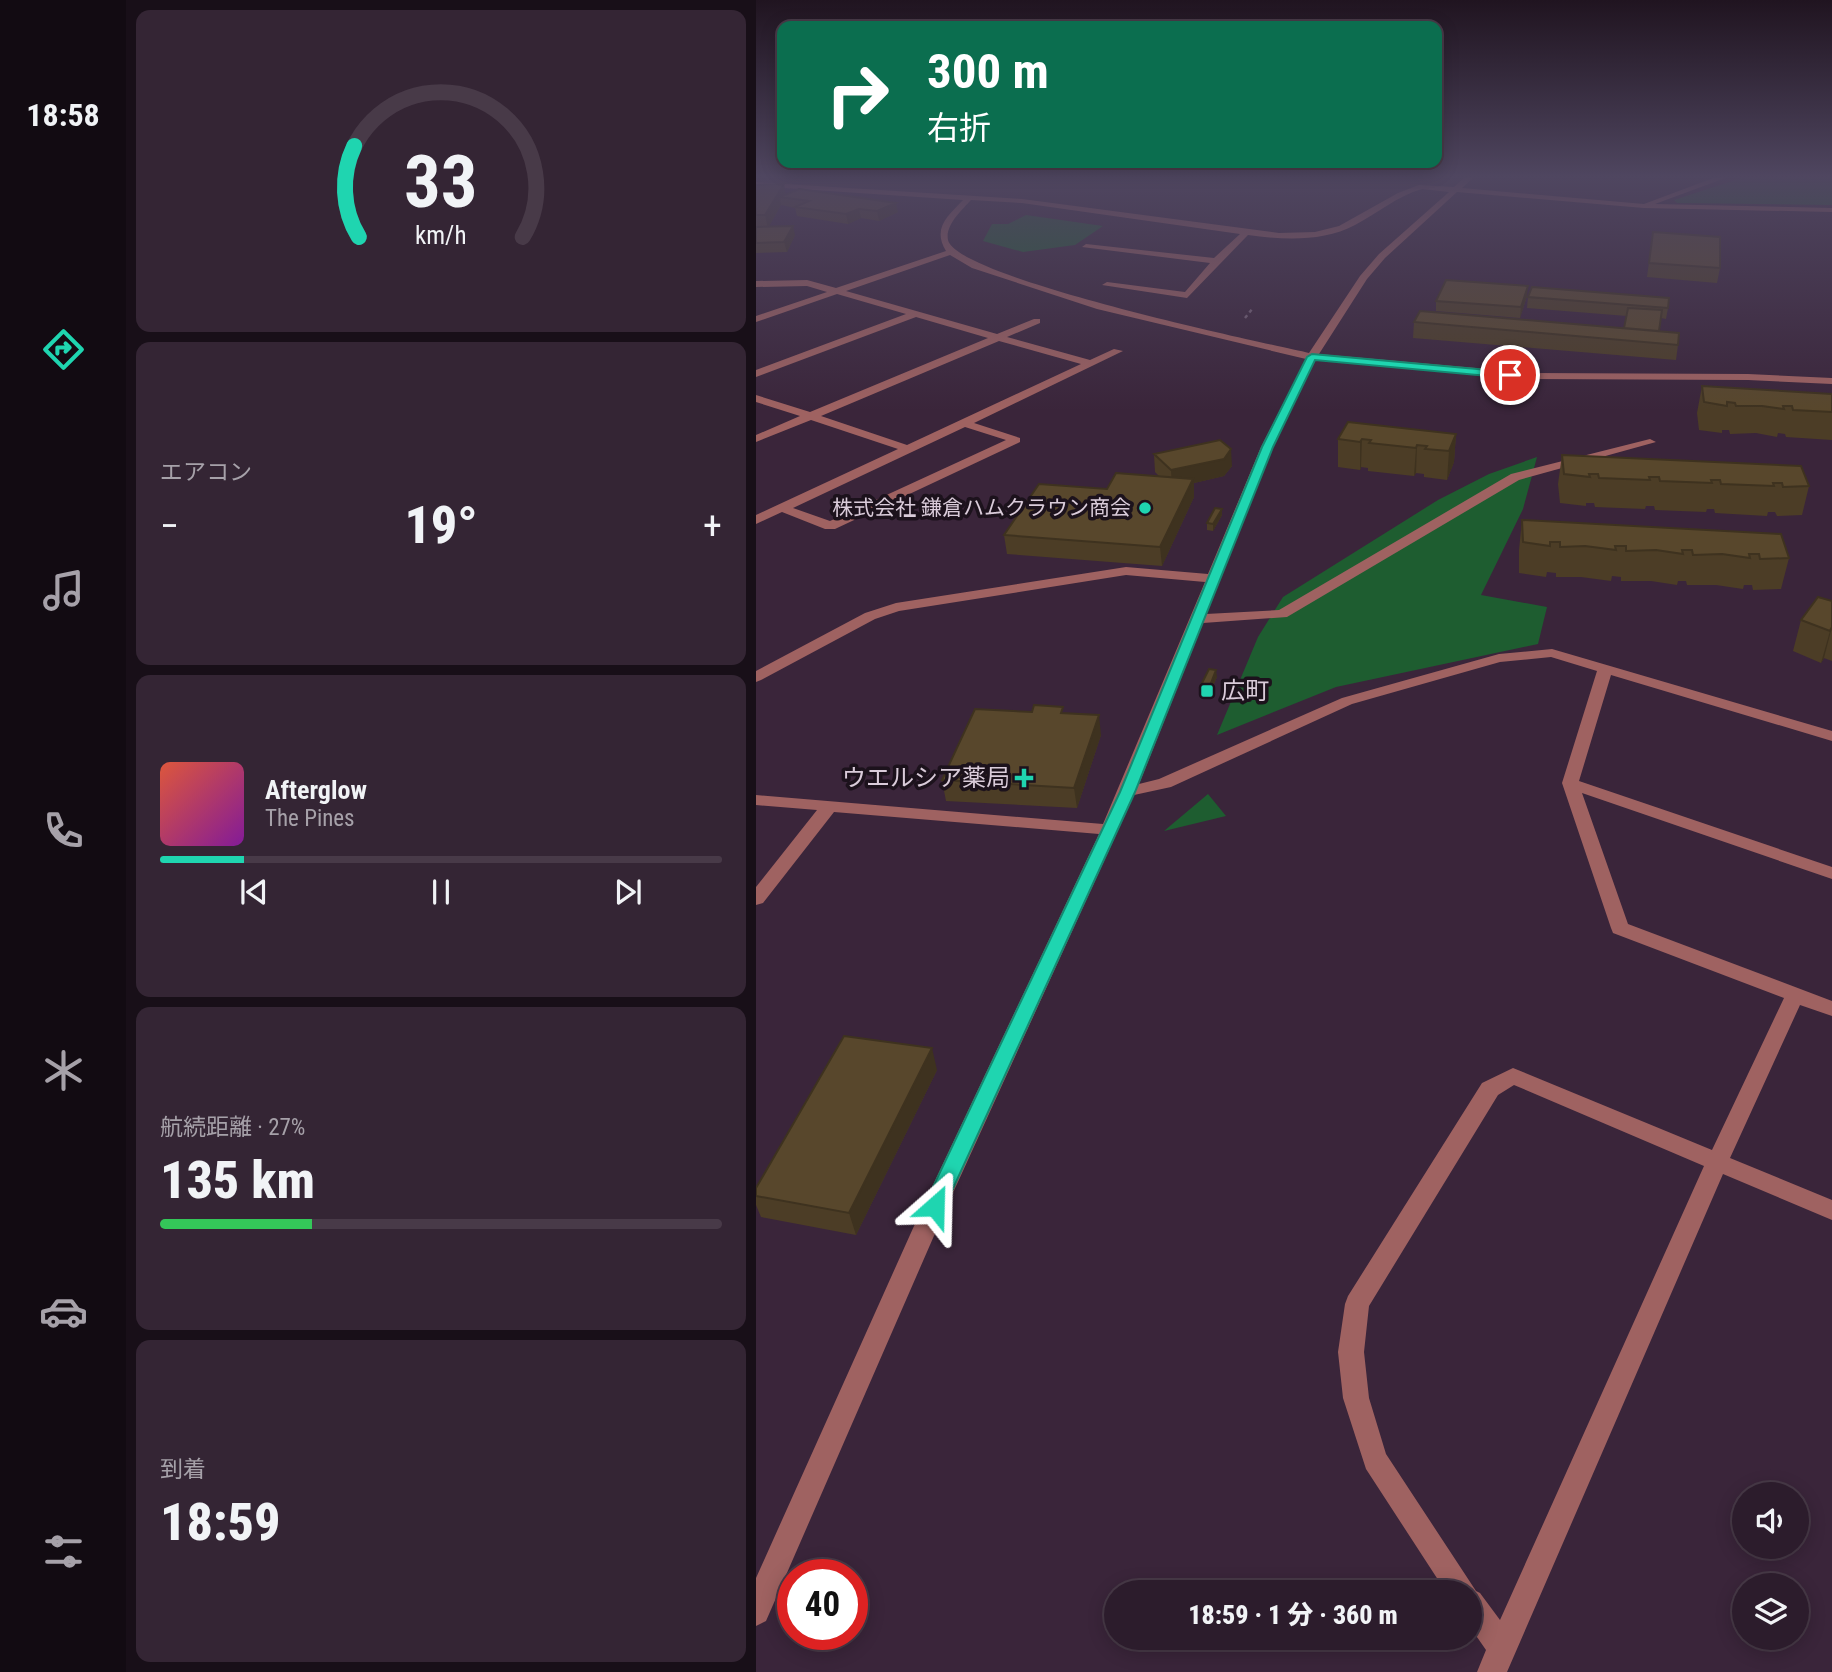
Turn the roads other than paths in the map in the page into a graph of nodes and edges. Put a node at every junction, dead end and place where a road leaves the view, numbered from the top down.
1 (942, 255) edge
2 (956, 255) edge
3 (1161, 255) edge
4 (1222, 255) edge
5 (1385, 255) edge
6 (1216, 261) junction
7 (756, 284) edge
8 (1107, 285) dead end
9 (835, 291) junction
10 (916, 314) junction
11 (756, 320) edge
12 (1037, 321) dead end
13 (997, 338) junction
14 (1118, 351) dead end
15 (1312, 357) junction
16 (1091, 364) junction
17 (756, 374) edge
18 (1832, 381) edge
19 (756, 398) edge
20 (811, 416) junction
21 (964, 423) junction
22 (756, 439) edge
23 (1650, 442) dead end
24 (908, 449) junction
25 (782, 508) junction
26 (756, 520) edge
27 (1213, 579) junction
28 (1198, 619) junction
29 (1606, 667) junction
30 (756, 677) edge
31 (1832, 736) edge
32 (1570, 783) junction
33 (1128, 792) junction
34 (756, 800) edge
35 (830, 806) junction
36 (1110, 830) junction
37 (1832, 873) edge
38 (756, 900) edge
39 (1795, 995) junction
40 (1832, 1009) edge
41 (1717, 1162) junction
42 (1832, 1210) edge
43 (1454, 1580) edge
44 (756, 1611) edge
45 (1482, 1627) edge
46 (1498, 1660) edge

1 - 9 street
2 - 15 street
3 - 6 street
4 - 6 street
5 - 15 street
6 - 8 street
7 - 9 street
9 - 10 street
9 - 11 street
10 - 13 street
10 - 17 street
12 - 13 street
13 - 16 street
13 - 20 street
14 - 16 street
15 - 18 street
15 - 27 street
16 - 21 street
19 - 20 street
20 - 22 street
20 - 24 street
21 - 24 street
21 - 25 street
23 - 28 street
24 - 25 street
25 - 26 street
27 - 28 street
27 - 30 street
28 - 33 street
29 - 31 street
29 - 32 street
29 - 33 street
32 - 37 street
32 - 39 street
33 - 36 street
34 - 35 street
35 - 36 street
35 - 38 street
36 - 44 street
39 - 40 street
39 - 41 street
41 - 42 street
41 - 43 street
41 - 46 street
45 - 46 street

